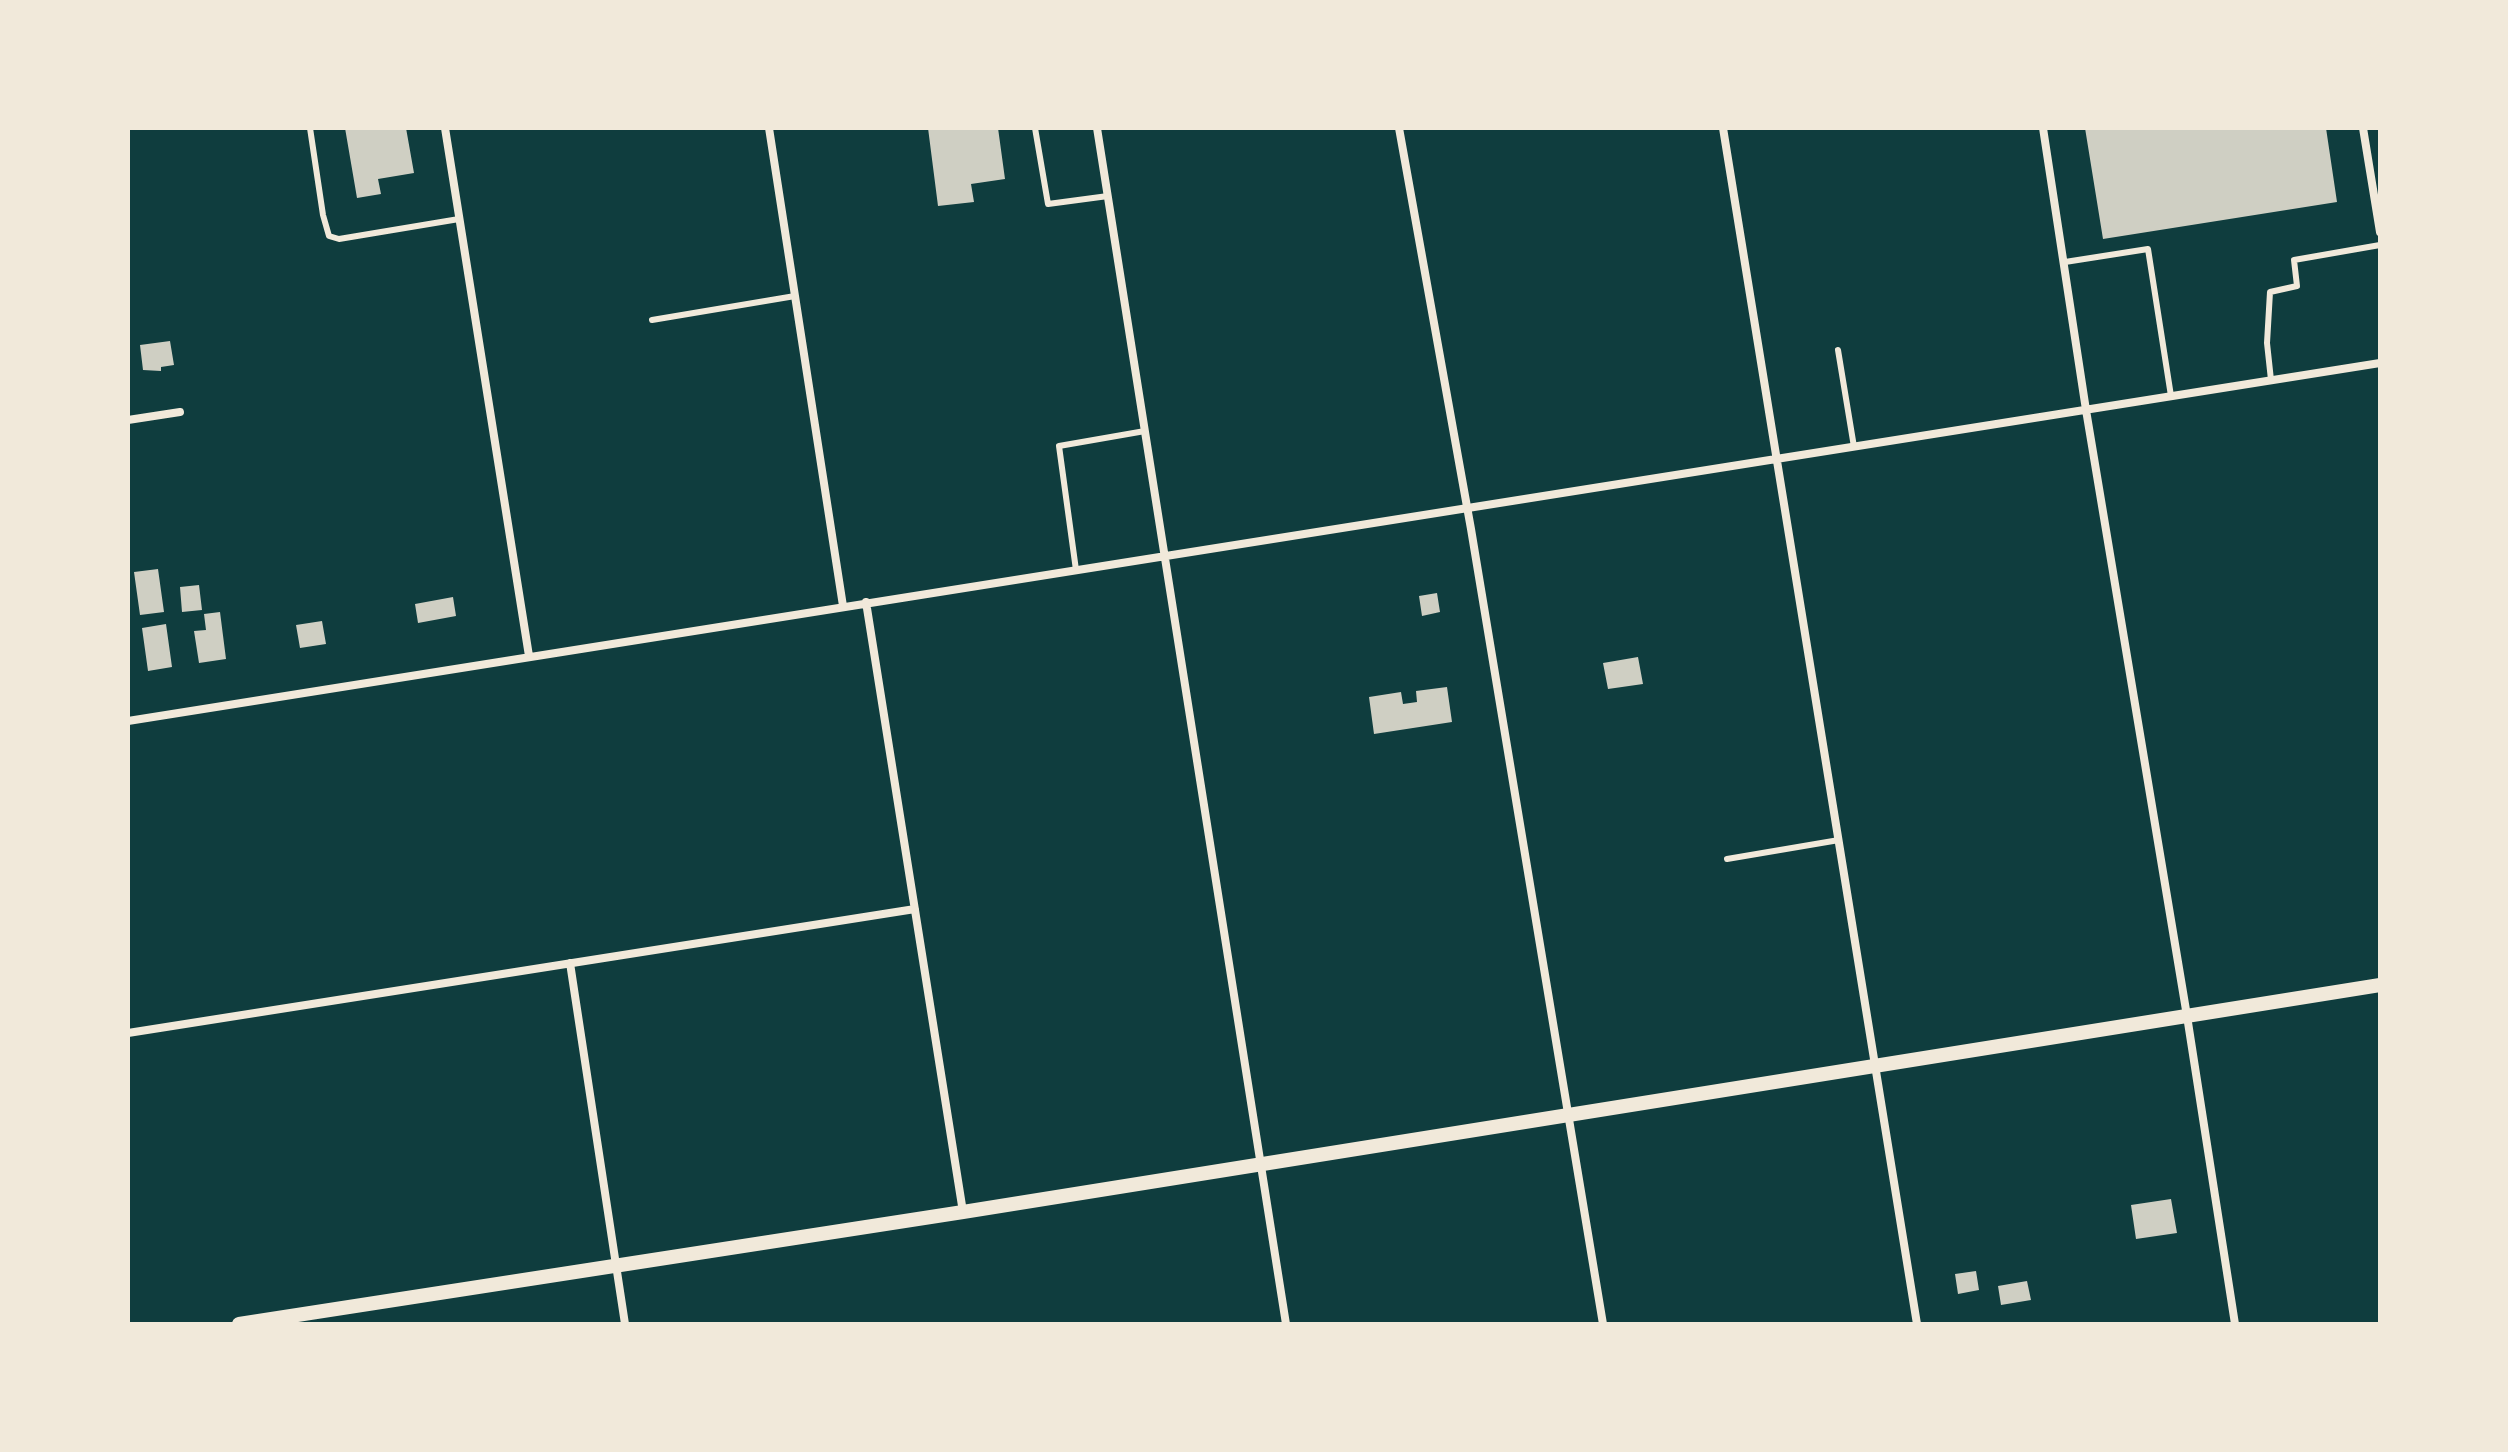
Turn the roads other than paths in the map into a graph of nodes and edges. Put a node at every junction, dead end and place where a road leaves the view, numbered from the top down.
1 (310, 128) edge
2 (445, 128) edge
3 (769, 128) edge
4 (1035, 128) edge
5 (1097, 128) edge
6 (1399, 128) edge
7 (1723, 128) edge
8 (2043, 128) edge
9 (2363, 128) edge
10 (1108, 196) junction
11 (459, 219) junction
12 (2380, 232) edge
13 (2380, 245) edge
14 (2065, 262) junction
15 (795, 296) junction
16 (652, 320) dead end
17 (1838, 350) dead end
18 (2380, 363) edge
19 (2271, 380) junction
20 (2171, 396) junction
21 (2086, 410) junction
22 (180, 412) dead end
23 (128, 420) edge
24 (1145, 431) junction
25 (1854, 447) junction
26 (1776, 460) junction
27 (1468, 509) junction
28 (1165, 558) junction
29 (1076, 570) junction
30 (866, 602) junction
31 (843, 606) junction
32 (529, 656) junction
33 (128, 721) edge
34 (1839, 840) junction
35 (1727, 859) dead end
36 (915, 909) junction
37 (570, 963) junction
38 (2380, 985) edge
39 (2187, 1016) junction
40 (128, 1033) edge
41 (1876, 1065) junction
42 (1569, 1115) junction
43 (1261, 1164) junction
44 (963, 1212) junction
45 (616, 1266) junction
46 (239, 1324) edge
47 (625, 1324) edge
48 (1286, 1324) edge
49 (1603, 1324) edge
50 (1917, 1324) edge
51 (2235, 1324) edge

1 - 11 lane
2 - 11 street
3 - 15 street
4 - 10 lane
5 - 10 street
6 - 27 street
7 - 26 street
8 - 14 street
9 - 12 street
10 - 24 street
11 - 32 street
13 - 19 lane
14 - 20 lane
14 - 21 street
15 - 16 lane
15 - 31 street
17 - 25 lane
18 - 19 street
19 - 20 street
20 - 21 street
21 - 25 street
21 - 39 street
22 - 23 street
24 - 28 street
24 - 29 lane
25 - 26 street
26 - 27 street
26 - 34 street
27 - 28 street
27 - 42 street
28 - 29 street
28 - 43 street
29 - 30 street
30 - 31 street
30 - 36 street
31 - 32 street
32 - 33 street
34 - 35 lane
34 - 41 street
36 - 37 street
36 - 44 street
37 - 40 street
37 - 45 street
38 - 39 street
39 - 41 street
39 - 51 street
41 - 42 street
41 - 50 street
42 - 43 street
42 - 49 street
43 - 44 street
43 - 48 street
44 - 45 street
45 - 46 street
45 - 47 street

